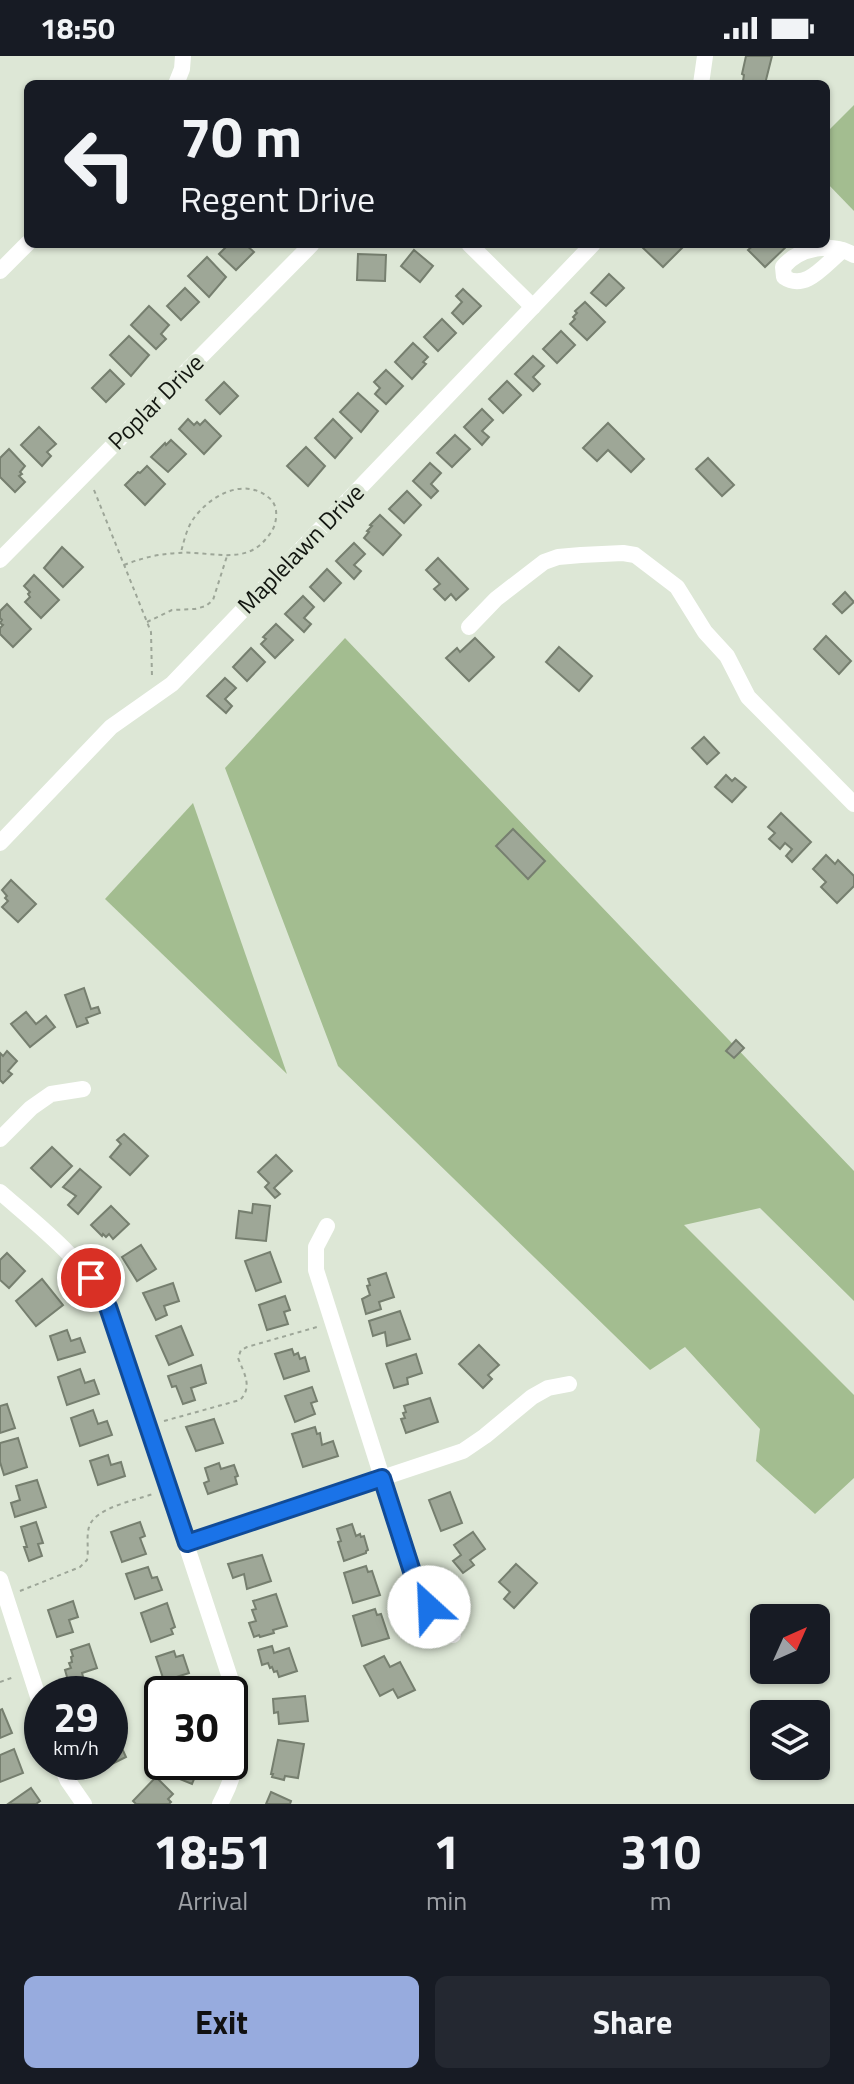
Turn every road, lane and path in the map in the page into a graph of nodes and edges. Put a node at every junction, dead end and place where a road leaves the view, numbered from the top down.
1 (183, 56) edge
2 (705, 56) edge
3 (178, 80) edge
4 (702, 80) edge
5 (24, 247) edge
6 (308, 248) edge
7 (473, 248) edge
8 (589, 248) edge
9 (0, 271) edge
10 (533, 307) junction
11 (94, 490) dead end
12 (181, 552) junction
13 (227, 555) junction
14 (0, 560) edge
15 (124, 565) junction
16 (147, 622) junction
17 (469, 627) dead end
18 (152, 677) dead end
19 (854, 804) edge
20 (0, 843) edge
21 (83, 1089) dead end
22 (0, 1139) edge
23 (0, 1192) edge
24 (327, 1226) dead end
25 (332, 1323) junction
26 (569, 1384) dead end
27 (147, 1426) junction
28 (382, 1478) junction
29 (169, 1489) junction
30 (187, 1543) junction
31 (0, 1579) edge
32 (6, 1597) junction
33 (453, 1635) dead end
34 (31, 1676) edge
35 (68, 1780) edge
36 (84, 1804) edge
37 (220, 1804) edge

1 - 3 street
2 - 4 street
5 - 9 street
6 - 14 street, Poplar Drive
7 - 10 street
8 - 10 street, Maplelawn Drive
10 - 20 street, Maplelawn Drive
11 - 15 path
12 - 13 path
12 - 13 path
12 - 15 path
13 - 16 path
15 - 16 path
16 - 18 path
17 - 19 street
21 - 22 street
23 - 27 street
24 - 25 street
25 - 27 path
25 - 28 street
26 - 28 street
27 - 29 street
28 - 30 street
28 - 33 street
29 - 30 street
29 - 32 path
30 - 37 street
31 - 32 street
32 - 34 street
35 - 36 street

